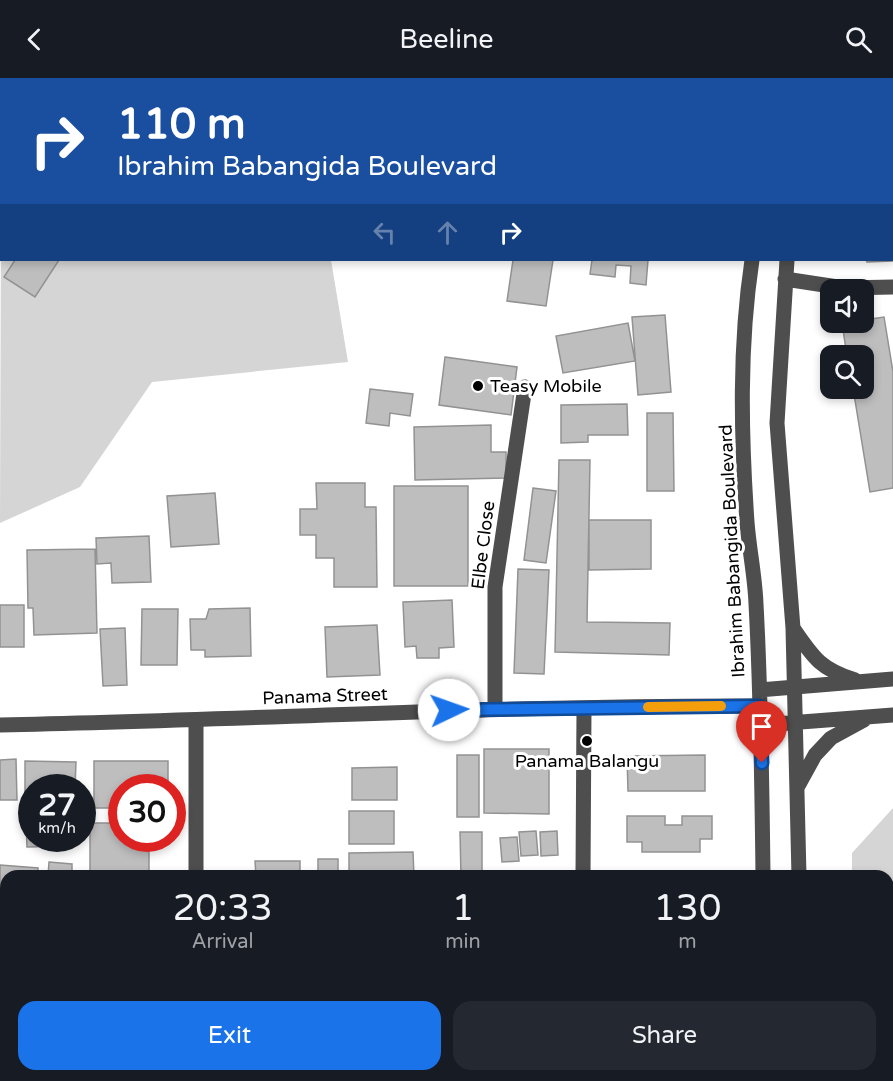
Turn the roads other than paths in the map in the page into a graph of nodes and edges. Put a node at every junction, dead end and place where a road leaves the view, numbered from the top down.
1 (752, 261) edge
2 (787, 261) edge
3 (784, 279) junction
4 (893, 287) edge
5 (525, 387) dead end
6 (793, 628) junction
7 (893, 679) edge
8 (863, 682) junction
9 (795, 687) junction
10 (760, 690) junction
11 (759, 706) junction
12 (495, 708) junction
13 (584, 709) junction
14 (893, 715) edge
15 (869, 717) junction
16 (196, 721) junction
17 (796, 723) junction
18 (0, 725) edge
19 (761, 725) junction
20 (797, 788) junction
21 (196, 870) edge
22 (584, 870) edge
23 (764, 870) edge
24 (799, 870) edge

1 - 10 street, Ibrahim Babangida Boulevard
2 - 3 street
3 - 4 street
3 - 6 street
5 - 12 street, Elbe Close
6 - 8 street
6 - 9 street
7 - 8 street
8 - 9 street
9 - 10 street
9 - 17 street
10 - 11 street, Ibrahim Babangida Boulevard
11 - 13 street, Panama Street
11 - 19 street, Ibrahim Babangida Boulevard
12 - 13 street, Panama Street
12 - 16 street, Panama Street
13 - 22 street
14 - 15 street
15 - 17 street
15 - 20 street
16 - 18 street, Panama Street
16 - 21 street
17 - 19 street
17 - 20 street
19 - 23 street, Ibrahim Babangida Boulevard
20 - 24 street

